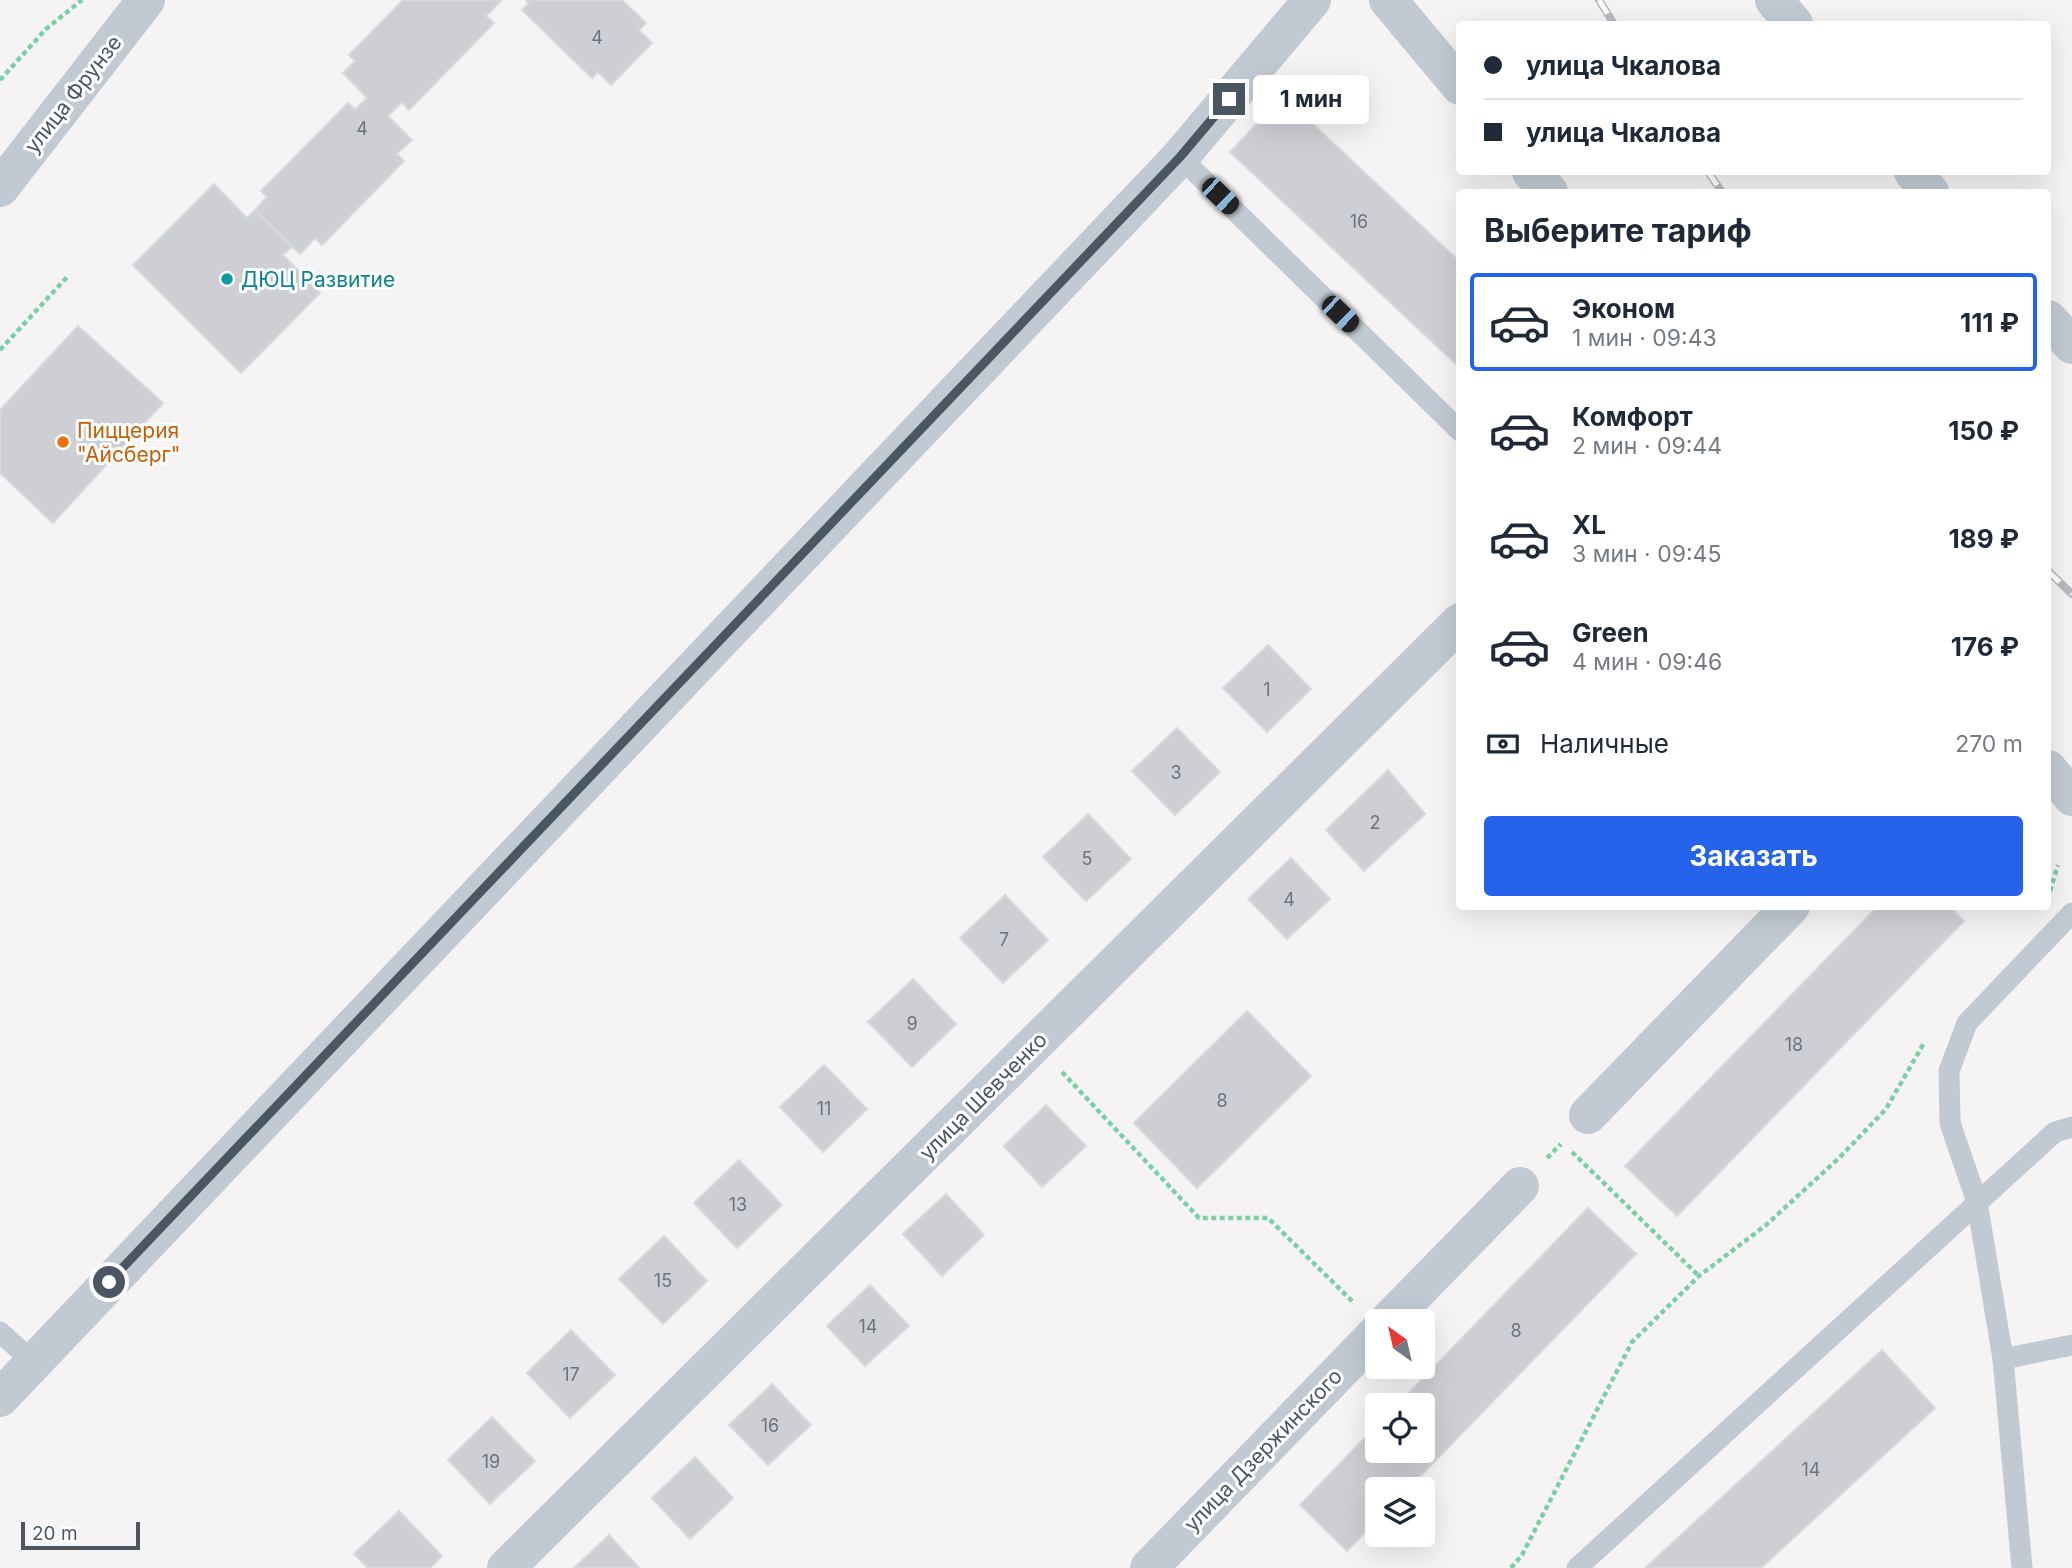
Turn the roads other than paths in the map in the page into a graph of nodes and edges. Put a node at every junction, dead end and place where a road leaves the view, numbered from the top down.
1 (146, 0) edge
2 (1312, 0) edge
3 (1388, 0) edge
4 (1774, 0) edge
5 (1792, 21) edge
6 (1456, 81) edge
7 (1180, 157) junction
8 (1534, 175) edge
9 (1916, 175) edge
10 (0, 188) edge
11 (1546, 189) edge
12 (1927, 189) edge
13 (2051, 322) edge
14 (2072, 345) edge
15 (1456, 427) edge
16 (1456, 626) edge
17 (2051, 772) edge
18 (2072, 797) edge
19 (1787, 910) edge
20 (2072, 913) edge
21 (1588, 1115) dead end
22 (2072, 1127) edge
23 (1520, 1186) road end
24 (1976, 1202) junction
25 (1386, 1309) edge
26 (1365, 1330) edge
27 (0, 1332) edge
28 (2072, 1345) edge
29 (2003, 1359) junction
30 (33, 1362) junction
31 (0, 1398) edge
32 (506, 1568) edge
33 (1149, 1568) edge
34 (1577, 1568) edge
35 (2022, 1568) edge

1 - 10 street, улица Фрунзе
2 - 7 street
3 - 6 street
4 - 5 street
7 - 15 lane
7 - 30 street
8 - 11 street
9 - 12 street
13 - 14 street
16 - 32 street, улица Шевченко
17 - 18 street
19 - 21 street
20 - 24 lane
22 - 24 lane
23 - 25 street, улица Дзержинского
24 - 29 lane
24 - 34 lane
26 - 33 street, улица Дзержинского
27 - 30 lane
28 - 29 lane
29 - 35 lane
30 - 31 street

